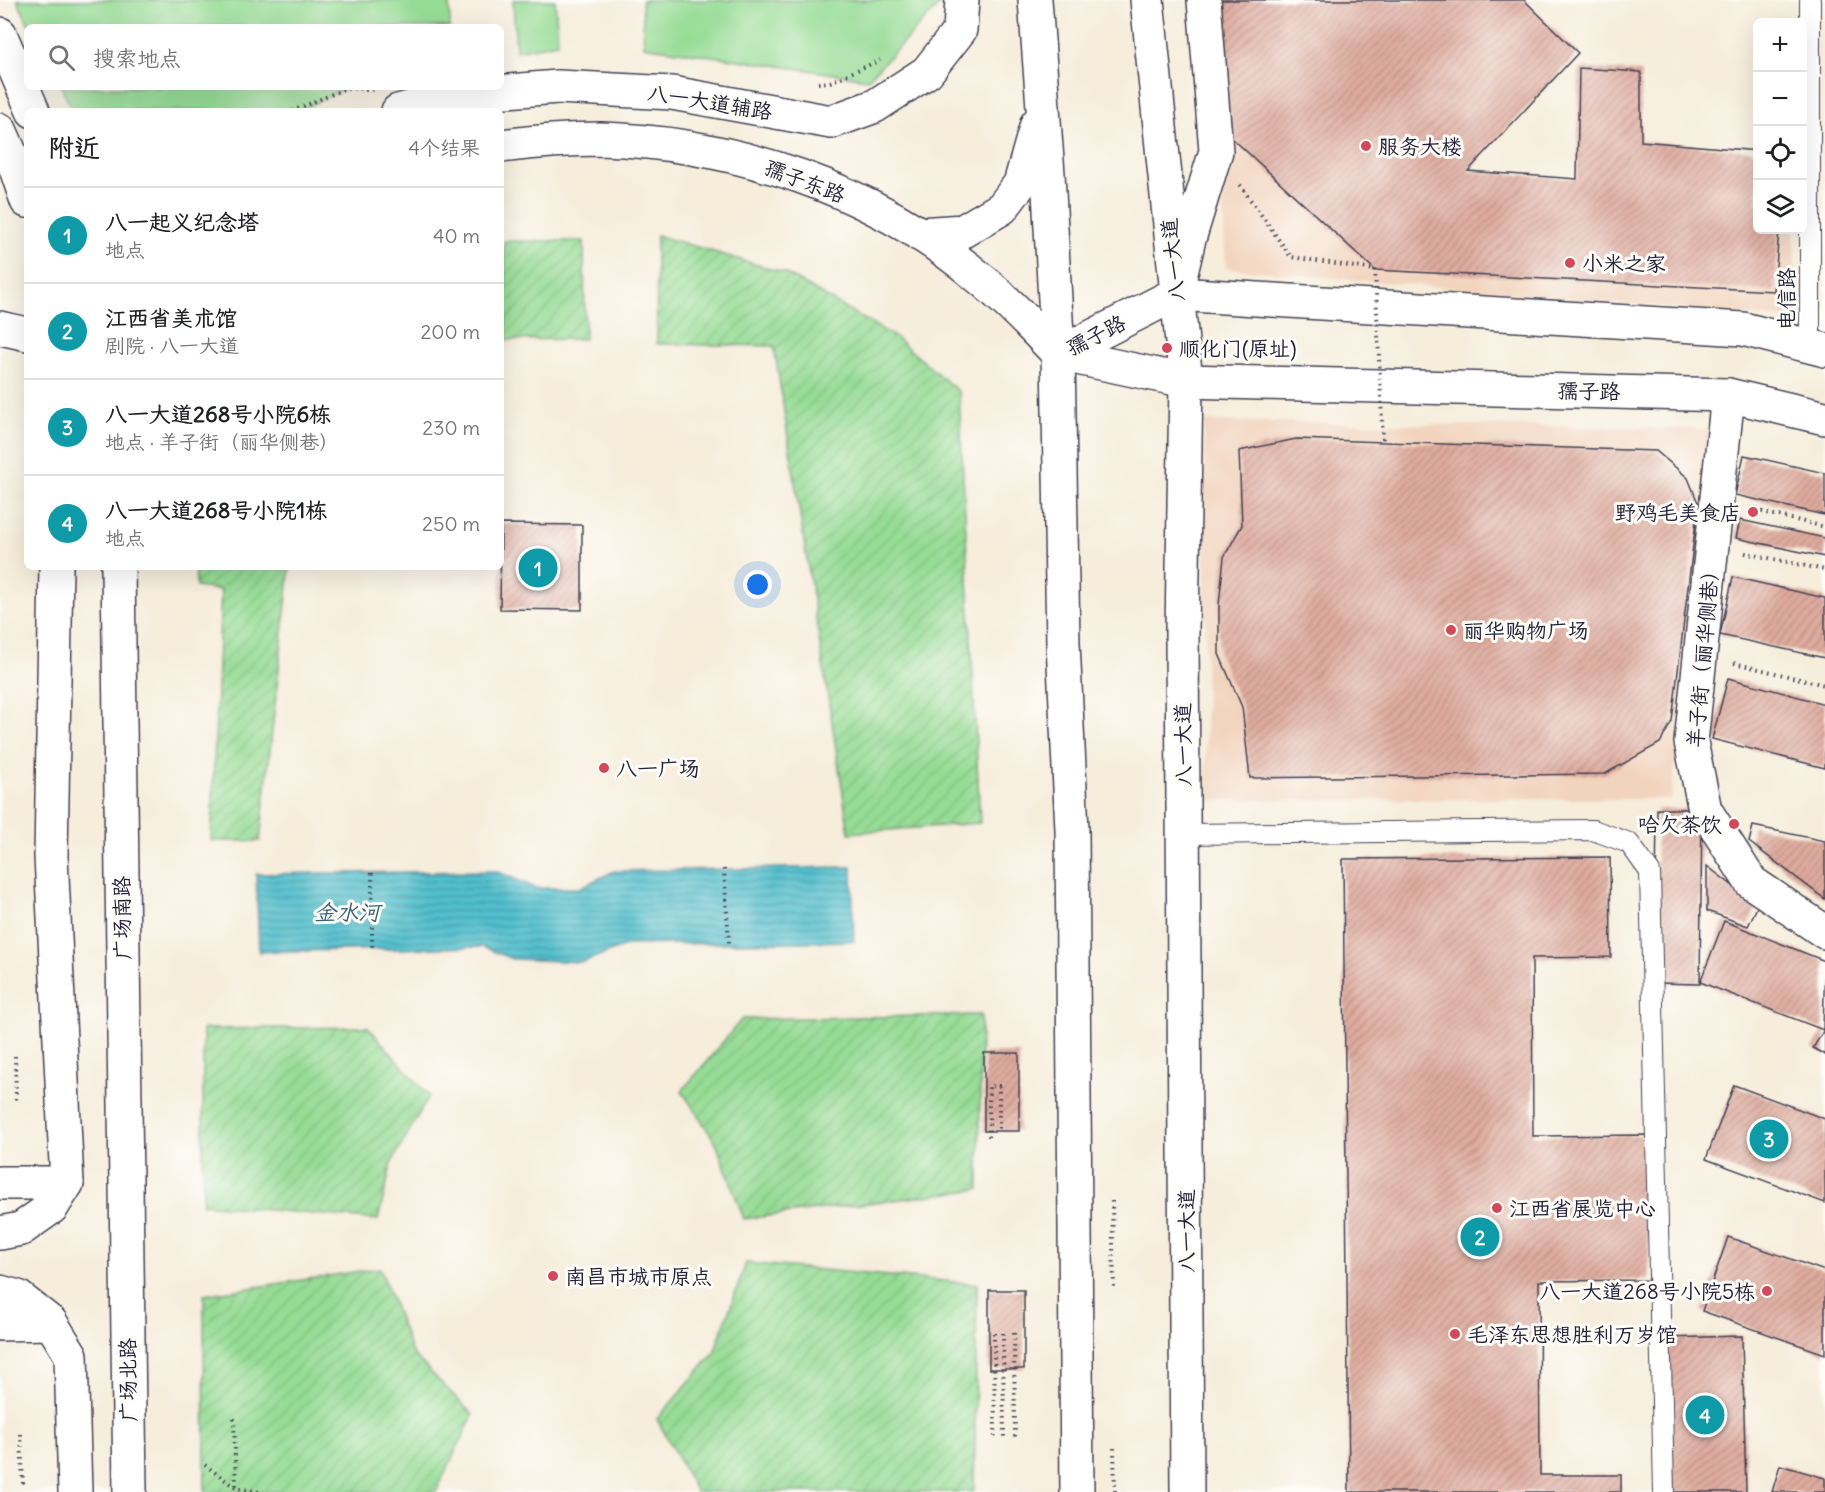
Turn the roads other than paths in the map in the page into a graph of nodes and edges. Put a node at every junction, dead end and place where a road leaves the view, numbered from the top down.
1 (962, 0) edge
2 (1035, 0) edge
3 (1147, 0) edge
4 (1204, 0) edge
5 (1809, 0) edge
6 (0, 34) edge
7 (24, 90) edge
8 (24, 90) edge
9 (1043, 102) junction
10 (32, 108) edge
11 (409, 108) edge
12 (0, 130) edge
13 (504, 146) edge
14 (24, 192) edge
15 (919, 234) junction
16 (1176, 294) junction
17 (0, 328) edge
18 (24, 333) edge
19 (1817, 349) edge
20 (1058, 354) junction
21 (1186, 381) junction
22 (1728, 395) junction
23 (1825, 418) edge
24 (56, 570) edge
25 (118, 570) edge
26 (1184, 834) junction
27 (1825, 932) edge
28 (67, 1182) junction
29 (0, 1183) edge
30 (0, 1233) edge
31 (127, 1268) joint
32 (0, 1292) edge
33 (51, 1323) junction
34 (0, 1324) edge
35 (75, 1492) edge
36 (130, 1492) edge
37 (1077, 1492) edge
38 (1187, 1492) edge
39 (1664, 1492) edge

1 - 11 main road, 八一大道辅路
2 - 9 main road
3 - 16 main road, 八一大道
4 - 16 main road
5 - 19 lane, 电信路
6 - 8 main road
7 - 10 main road
9 - 15 main road
9 - 20 main road
12 - 14 main road
13 - 15 main road, 孺子东路
15 - 20 main road, 孺子东路
16 - 19 main road
16 - 20 main road, 孺子路
16 - 21 main road, 八一大道
17 - 18 main road
20 - 21 main road, 孺子路
20 - 37 main road
21 - 22 main road, 孺子路
21 - 26 main road, 八一大道
22 - 23 main road, 孺子路
22 - 27 main road, 羊子街（丽华侧巷）
24 - 28 main road
25 - 31 main road, 广场南路
26 - 38 main road, 八一大道
26 - 39 lane
28 - 29 main road
28 - 30 main road
31 - 36 main road, 广场北路
32 - 33 main road
33 - 34 main road
33 - 35 main road

